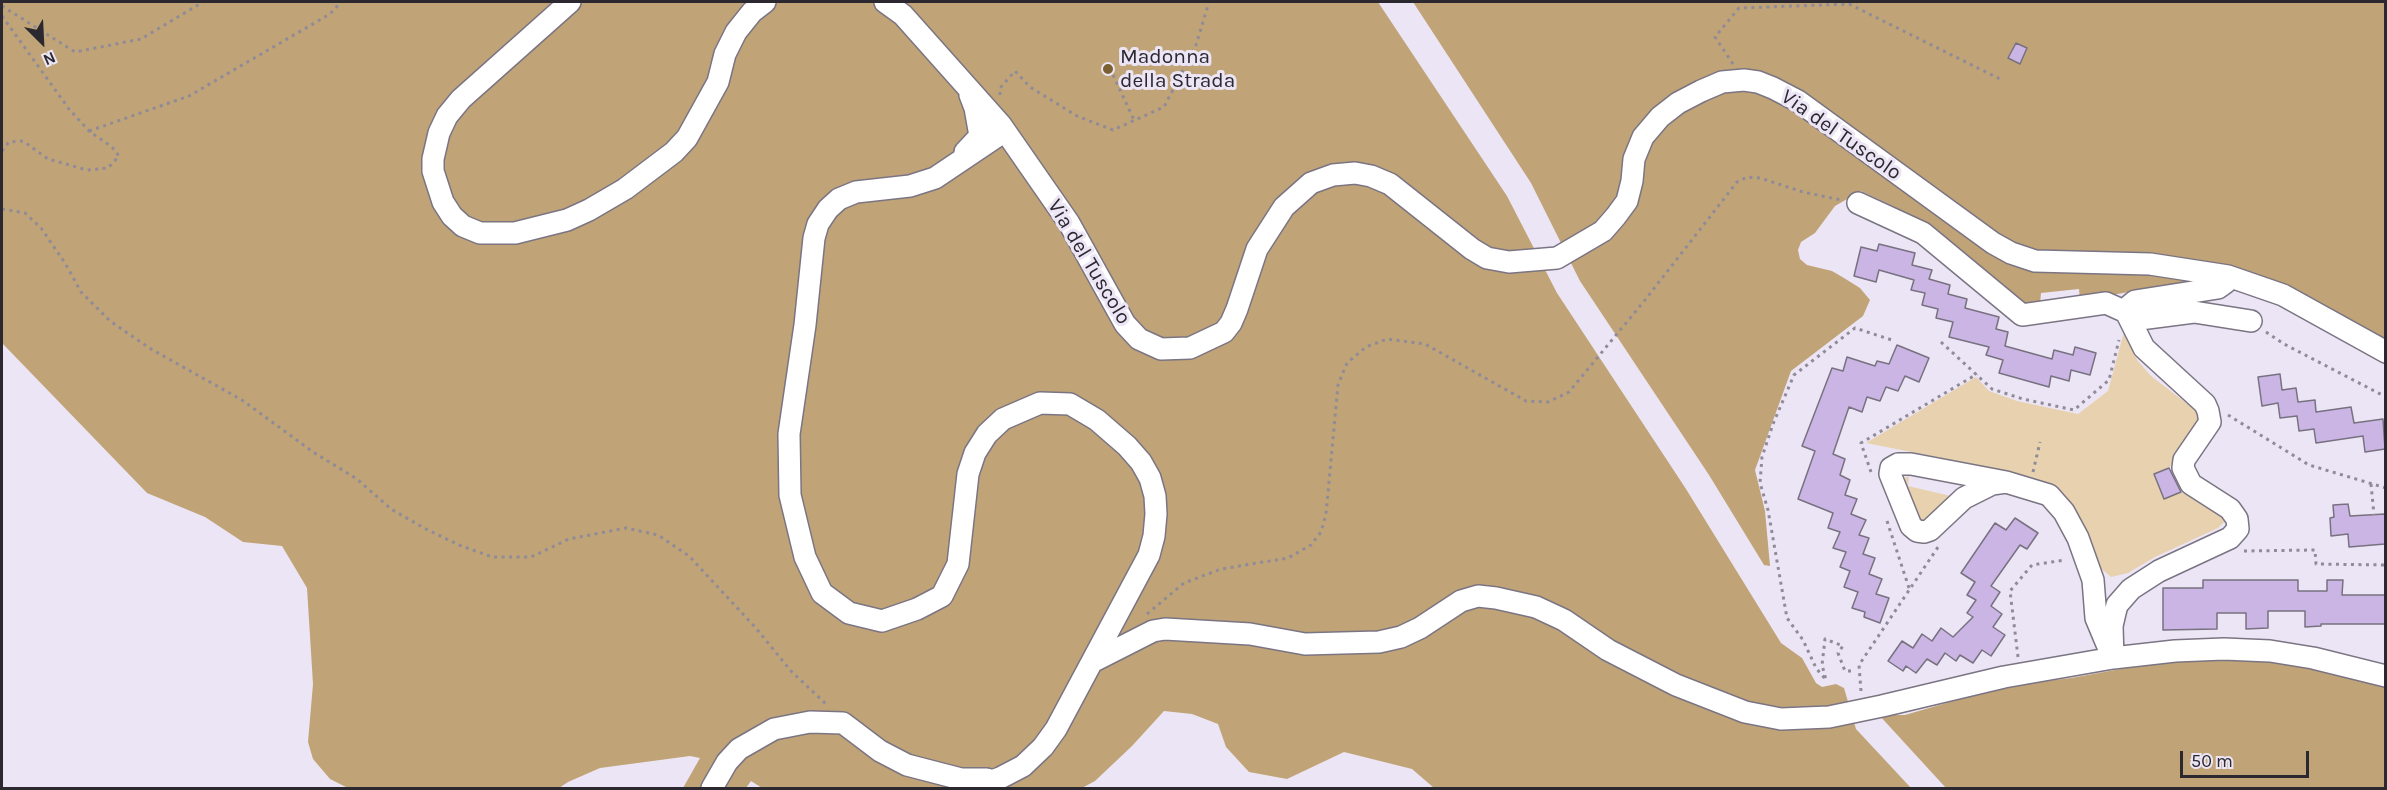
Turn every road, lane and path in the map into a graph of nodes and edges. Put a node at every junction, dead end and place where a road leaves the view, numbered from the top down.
1 (203, 2) edge
2 (341, 2) edge
3 (570, 2) edge
4 (765, 2) edge
5 (885, 2) edge
6 (1209, 2) edge
7 (1857, 2) edge
8 (1849, 4) junction
9 (2, 6) edge
10 (2, 16) edge
11 (1113, 75) dead end
12 (2000, 79) dead end
13 (1744, 80) junction
14 (967, 86) junction
15 (1134, 120) junction
16 (997, 121) junction
17 (89, 131) junction
18 (1018, 150) junction
19 (2, 151) edge
20 (952, 166) junction
21 (1858, 203) joint
22 (2, 209) edge
23 (2228, 276) junction
24 (2129, 316) junction
25 (2251, 321) dead end
26 (1894, 341) dead end
27 (1941, 342) dead end
28 (2284, 344) dead end
29 (2385, 352) edge
30 (1977, 374) junction
31 (2385, 397) edge
32 (2205, 404) junction
33 (1864, 452) dead end
34 (2006, 482) junction
35 (2371, 483) junction
36 (2385, 488) edge
37 (2374, 515) dead end
38 (1941, 543) dead end
39 (2237, 551) dead end
40 (2085, 557) junction
41 (2385, 565) edge
42 (1145, 616) dead end
43 (2113, 658) junction
44 (1092, 662) junction
45 (2019, 667) dead end
46 (1851, 671) dead end
47 (2385, 676) edge
48 (1864, 710) junction
49 (843, 723) junction
50 (1014, 771) junction
51 (711, 789) edge
52 (971, 789) edge

1 - 9 path
2 - 17 path
3 - 4 street
5 - 14 street, Via del Tuscolo
6 - 15 path
7 - 8 path
8 - 12 path
8 - 13 path
10 - 17 path
11 - 15 path
13 - 18 street, Via del Tuscolo
13 - 23 street, Via del Tuscolo
14 - 16 street, Via del Tuscolo
14 - 20 street
15 - 16 path
16 - 18 street, Via del Tuscolo
16 - 20 street
17 - 19 path
18 - 20 street
20 - 44 street
21 - 24 street
21 - 42 path
22 - 49 path
23 - 24 street
23 - 29 street, Via del Tuscolo
24 - 25 street
24 - 30 path
24 - 32 street
26 - 46 path
27 - 30 path
28 - 31 path
30 - 33 path
32 - 35 path
32 - 43 street
34 - 34 street
34 - 40 street
35 - 36 path
35 - 37 path
38 - 48 path
39 - 41 path
40 - 43 street
40 - 45 path
43 - 47 street
43 - 48 street
44 - 48 street
44 - 50 street
49 - 50 street
49 - 51 street
50 - 52 street

